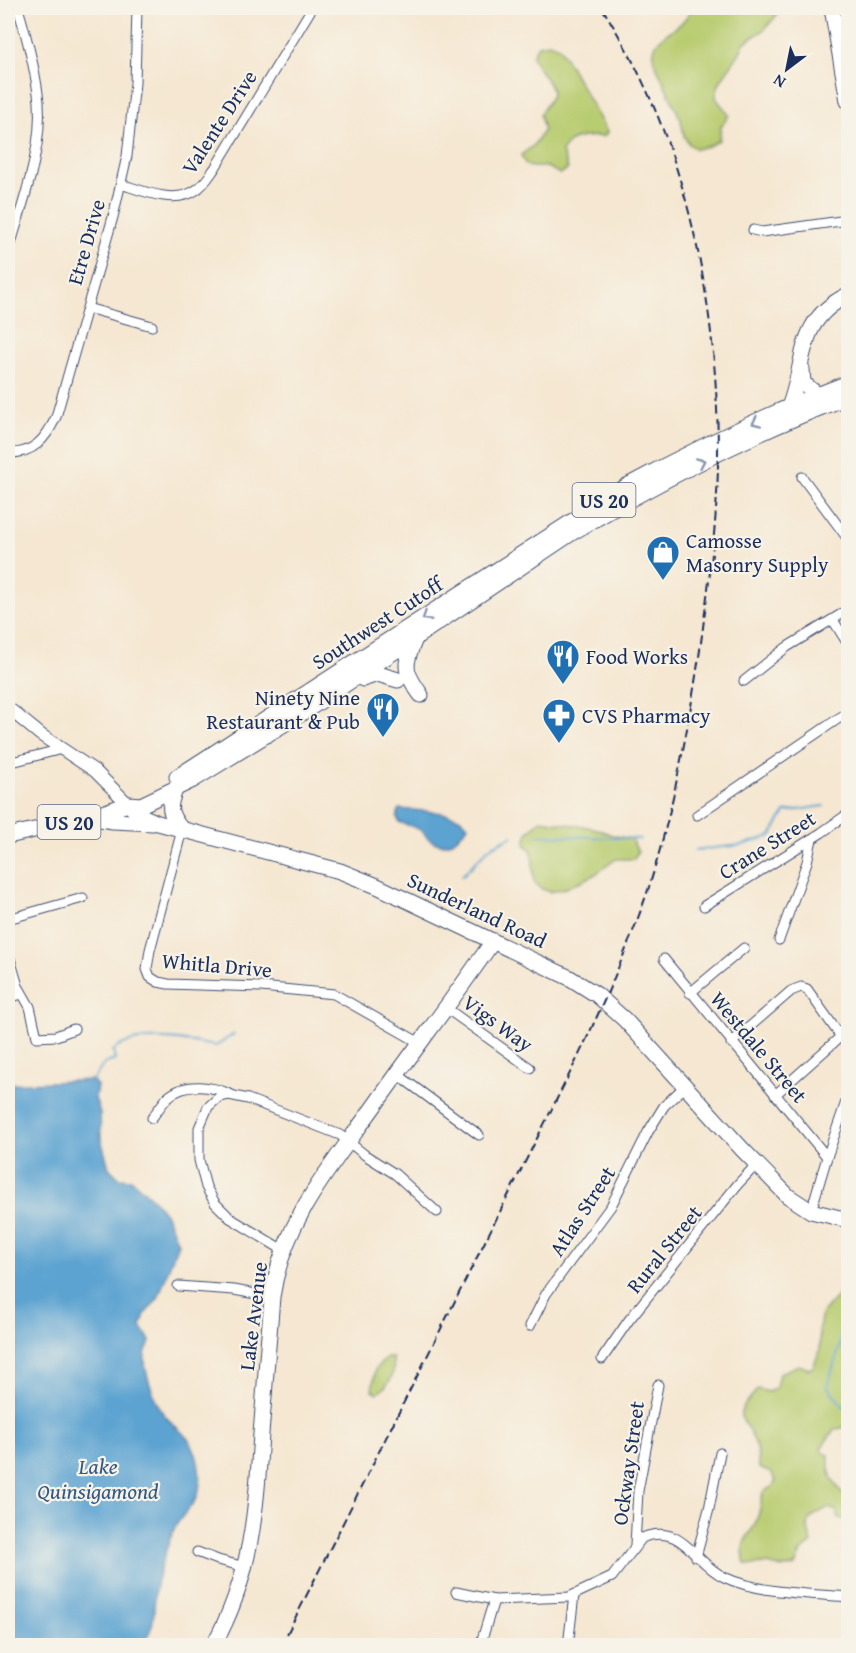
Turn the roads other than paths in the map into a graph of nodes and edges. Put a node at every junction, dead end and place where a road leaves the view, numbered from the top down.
1 (18, 8) edge
2 (137, 8) edge
3 (312, 8) edge
4 (832, 8) edge
5 (844, 52) edge
6 (849, 101) edge
7 (121, 184) junction
8 (849, 220) edge
9 (753, 230) dead end
10 (8, 254) edge
11 (849, 297) edge
12 (87, 308) junction
13 (152, 326) dead end
14 (849, 384) edge
15 (818, 395) junction
16 (849, 397) edge
17 (789, 407) junction
18 (8, 453) edge
19 (802, 477) dead end
20 (849, 539) edge
21 (849, 610) edge
22 (833, 620) junction
23 (416, 638) junction
24 (849, 644) edge
25 (398, 680) dead end
26 (744, 681) dead end
27 (421, 695) dead end
28 (320, 701) junction
29 (8, 708) edge
30 (849, 712) edge
31 (62, 749) junction
32 (8, 763) edge
33 (176, 788) junction
34 (128, 804) junction
35 (849, 814) edge
36 (697, 815) dead end
37 (91, 817) junction
38 (158, 823) junction
39 (182, 830) junction
40 (8, 836) edge
41 (812, 839) junction
42 (83, 898) dead end
43 (704, 906) dead end
44 (8, 919) edge
45 (779, 940) dead end
46 (493, 941) junction
47 (744, 948) dead end
48 (8, 952) edge
49 (664, 959) dead end
50 (690, 993) junction
51 (22, 994) junction
52 (8, 998) edge
53 (446, 1008) junction
54 (74, 1029) dead end
55 (845, 1034) edge
56 (420, 1043) junction
57 (731, 1043) junction
58 (530, 1068) dead end
59 (397, 1074) junction
60 (684, 1087) junction
61 (775, 1095) junction
62 (849, 1096) edge
63 (237, 1097) junction
64 (152, 1118) dead end
65 (479, 1135) dead end
66 (347, 1142) junction
67 (827, 1157) junction
68 (756, 1165) junction
69 (811, 1211) junction
70 (437, 1212) dead end
71 (849, 1220) edge
72 (283, 1250) junction
73 (178, 1287) dead end
74 (272, 1297) junction
75 (530, 1326) dead end
76 (602, 1359) dead end
77 (658, 1385) dead end
78 (720, 1453) dead end
79 (635, 1547) junction
80 (197, 1552) dead end
81 (696, 1557) junction
82 (245, 1567) junction
83 (456, 1592) dead end
84 (574, 1595) junction
85 (849, 1597) edge
86 (494, 1600) junction
87 (213, 1646) edge
88 (480, 1646) edge
89 (568, 1646) edge

1 - 10 street
2 - 7 street, Etre Drive
3 - 7 street, Valente Drive
4 - 5 main road
5 - 6 main road
7 - 12 street, Etre Drive
8 - 9 street
11 - 15 main road
11 - 17 main road
12 - 13 street
12 - 18 street, Etre Drive
14 - 15 main road, Southwest Cutoff / US 20
15 - 17 main road, Southwest Cutoff / US 20
23 -> 16 main road, Southwest Cutoff / US 20
17 -> 34 main road, Southwest Cutoff / US 20
19 - 20 street
21 - 22 street
22 - 24 street
22 - 26 street
23 - 27 main road
23 - 28 main road, Southwest Cutoff / US 20
25 - 28 main road
28 - 33 main road, Southwest Cutoff / US 20
29 - 31 street
30 - 36 street
31 - 32 street
31 - 34 street
33 - 34 main road, Southwest Cutoff / US 20
33 - 39 main road
34 - 37 main road, US 20
34 - 38 main road, Sunderland Road
35 - 41 street, Crane Street
37 - 38 main road
37 - 40 main road, US 20
38 - 39 main road, Sunderland Road
39 - 46 main road, Sunderland Road
39 - 56 street, Whitla Drive
41 - 43 street, Crane Street
41 - 45 street
42 - 44 street
46 - 53 main road, Lake Avenue
46 - 60 main road, Sunderland Road
47 - 50 street
48 - 51 street
49 - 50 street, Westdale Street
50 - 57 street, Westdale Street
51 - 52 street
51 - 54 street
53 - 56 main road, Lake Avenue
53 - 58 street, Vigs Way
55 - 57 street
55 - 61 street
56 - 59 main road, Lake Avenue
57 - 61 street, Westdale Street
59 - 65 street
59 - 66 main road, Lake Avenue
60 - 68 main road, Sunderland Road
60 - 75 street, Atlas Street
61 - 67 street, Westdale Street
62 - 67 street
63 - 64 street
63 - 66 street
63 - 72 street
66 - 70 street
66 - 72 main road, Lake Avenue
67 - 69 street
68 - 69 main road, Sunderland Road
68 - 76 street, Rural Street
69 - 71 main road, Sunderland Road
72 - 74 main road, Lake Avenue
73 - 74 street
74 - 82 main road, Lake Avenue
77 - 79 street, Ockway Street
78 - 81 street
79 - 81 street
79 - 84 street
80 - 82 street
81 - 85 street
82 - 87 main road, Lake Avenue
83 - 86 street
84 - 86 street
84 - 89 street
86 - 88 street

